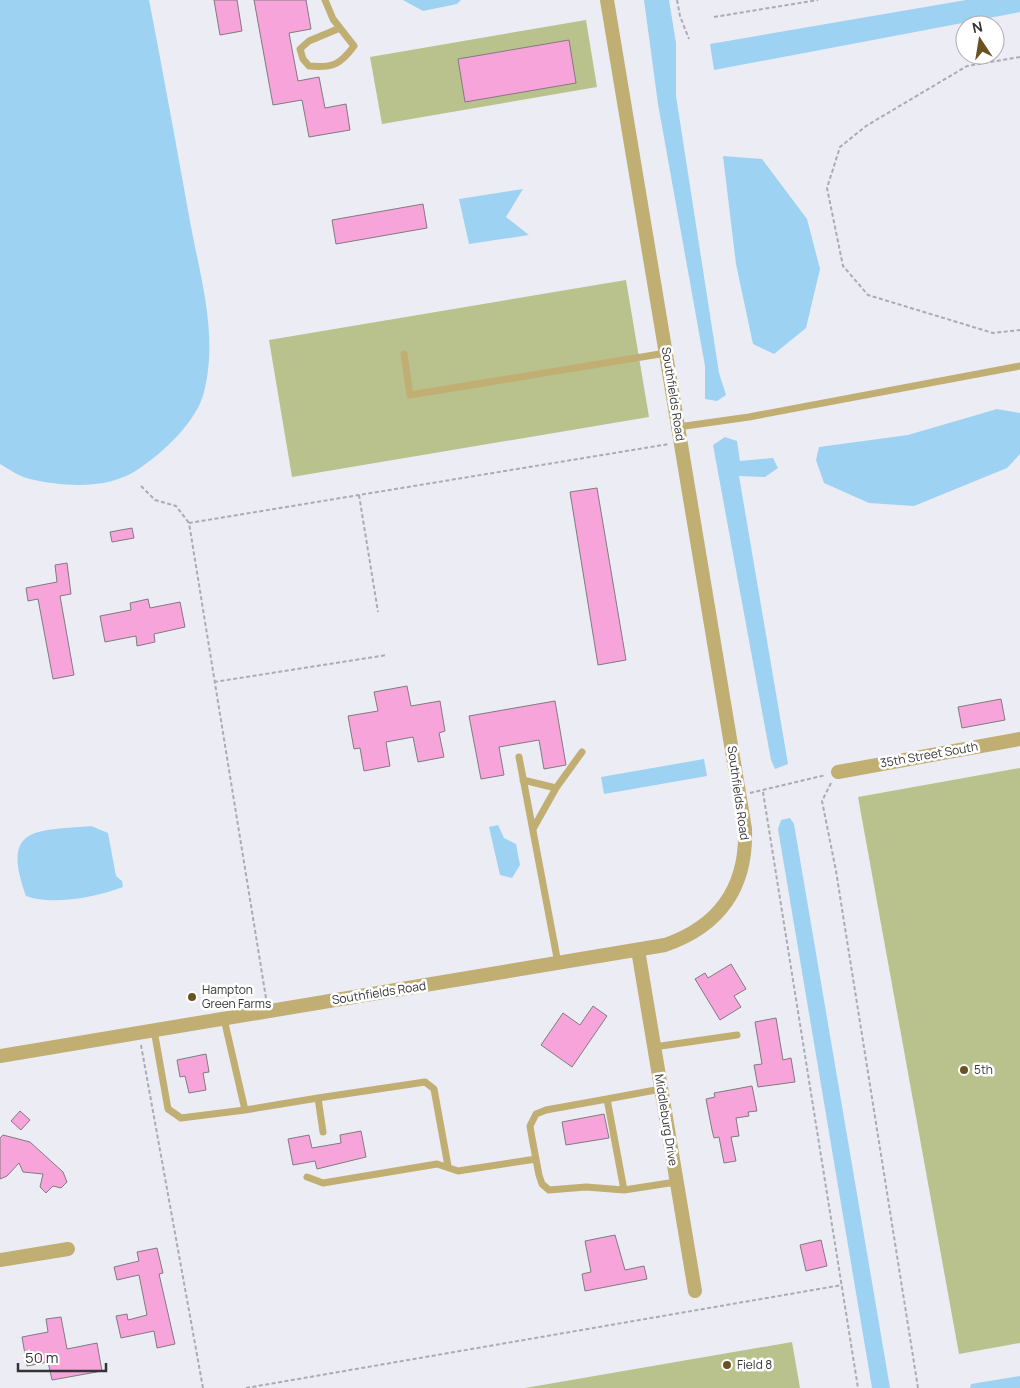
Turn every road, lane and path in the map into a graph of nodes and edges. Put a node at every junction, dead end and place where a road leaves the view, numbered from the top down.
1 (325, 0) edge
2 (607, 0) edge
3 (677, 0) edge
4 (818, 0) edge
5 (714, 17) dead end
6 (340, 28) junction
7 (689, 39) dead end
8 (1020, 57) edge
9 (1020, 330) edge
10 (666, 353) junction
11 (404, 354) dead end
12 (1020, 366) edge
13 (678, 428) junction
14 (681, 442) junction
15 (142, 486) dead end
16 (359, 495) junction
17 (189, 523) junction
18 (378, 612) dead end
19 (387, 655) dead end
20 (214, 682) junction
21 (1020, 739) edge
22 (582, 752) dead end
23 (519, 757) dead end
24 (838, 772) junction
25 (524, 780) junction
26 (556, 788) junction
27 (763, 792) junction
28 (740, 794) junction
29 (533, 830) junction
30 (638, 950) junction
31 (558, 963) junction
32 (269, 1011) junction
33 (224, 1019) junction
34 (154, 1030) junction
35 (138, 1033) junction
36 (737, 1035) dead end
37 (654, 1047) junction
38 (0, 1056) edge
39 (661, 1089) junction
40 (318, 1098) junction
41 (607, 1099) junction
42 (245, 1110) junction
43 (323, 1132) dead end
44 (536, 1159) junction
45 (448, 1166) junction
46 (307, 1177) dead end
47 (676, 1182) junction
48 (624, 1190) junction
49 (68, 1249) dead end
50 (0, 1260) edge
51 (842, 1286) junction
52 (695, 1291) dead end
53 (203, 1388) edge
54 (246, 1388) edge
55 (858, 1388) edge
56 (918, 1388) edge

1 - 6 lane
2 - 10 street, Southfields Road
3 - 7 path
4 - 5 path
6 - 6 lane
8 - 9 path
10 - 11 lane
10 - 13 street, Southfields Road
12 - 13 lane
13 - 14 street, Southfields Road
14 - 16 path
14 - 28 street, Southfields Road
15 - 17 path
16 - 17 path
16 - 18 path
17 - 20 path
19 - 20 path
20 - 32 path
21 - 24 street, 35th Street South
22 - 26 lane
23 - 25 lane
24 - 27 path
24 - 56 path
25 - 26 lane
25 - 29 lane
26 - 29 lane
27 - 28 path
27 - 51 path
28 - 30 street, Southfields Road
29 - 31 lane
30 - 31 street, Southfields Road
30 - 37 street, Middleburg Drive
31 - 32 street, Southfields Road
32 - 33 street, Southfields Road
33 - 34 street, Southfields Road
33 - 42 lane
34 - 35 street, Southfields Road
34 - 42 lane
35 - 38 street, Southfields Road
35 - 53 path
36 - 37 lane
37 - 39 street, Middleburg Drive
39 - 41 lane
39 - 47 street, Middleburg Drive
40 - 42 lane
40 - 43 lane
40 - 45 lane
41 - 44 lane
41 - 48 lane
44 - 45 lane
44 - 48 lane
45 - 46 lane
47 - 48 lane
47 - 52 street, Middleburg Drive
49 - 50 street
51 - 54 path
51 - 55 path

